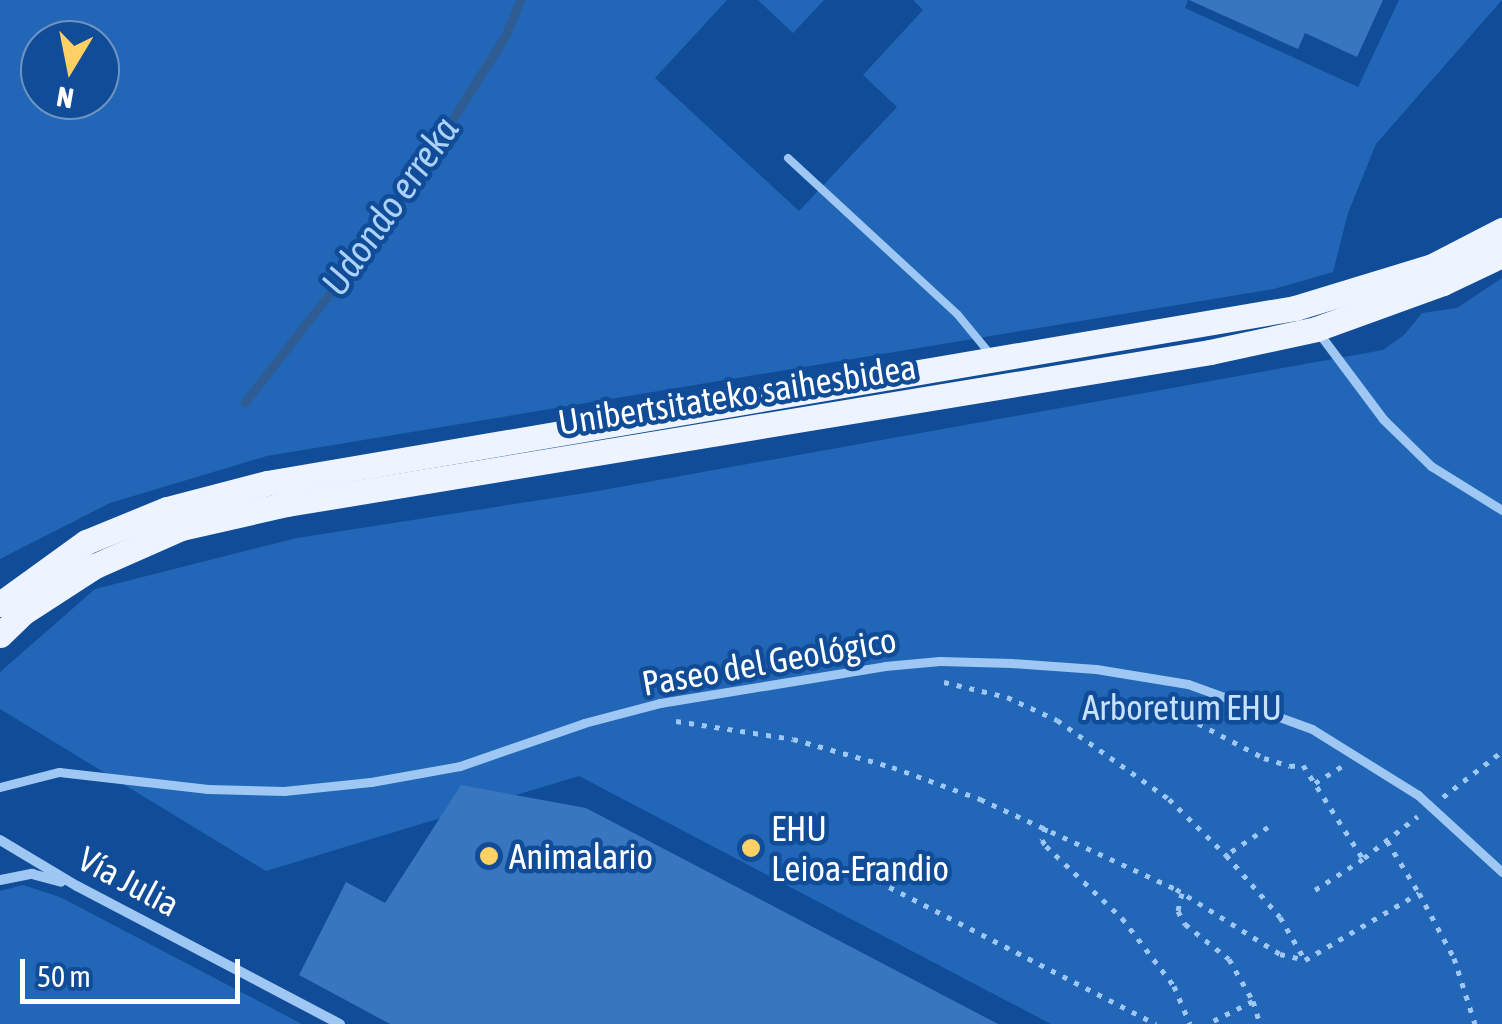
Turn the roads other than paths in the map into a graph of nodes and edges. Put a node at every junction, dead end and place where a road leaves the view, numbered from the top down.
1 (788, 158) dead end
2 (1502, 230) edge
3 (1502, 255) edge
4 (1316, 329) junction
5 (997, 362) junction
6 (1502, 510) edge
7 (0, 604) edge
8 (0, 635) edge
9 (0, 787) edge
10 (0, 840) edge
11 (1502, 872) edge
12 (0, 880) edge
13 (77, 886) junction
14 (340, 1024) edge

1 - 5 lane
2 - 5 main road, Unibertsitateko saihesbidea
3 - 4 main road, Unibertsitateko saihesbidea
4 - 6 street
4 - 8 main road, Unibertsitateko saihesbidea
5 - 7 main road, Unibertsitateko saihesbidea
9 - 11 street, Paseo del Geológico
10 - 13 street, Vía Julia
12 - 13 street
13 - 14 street, Vía Julia

